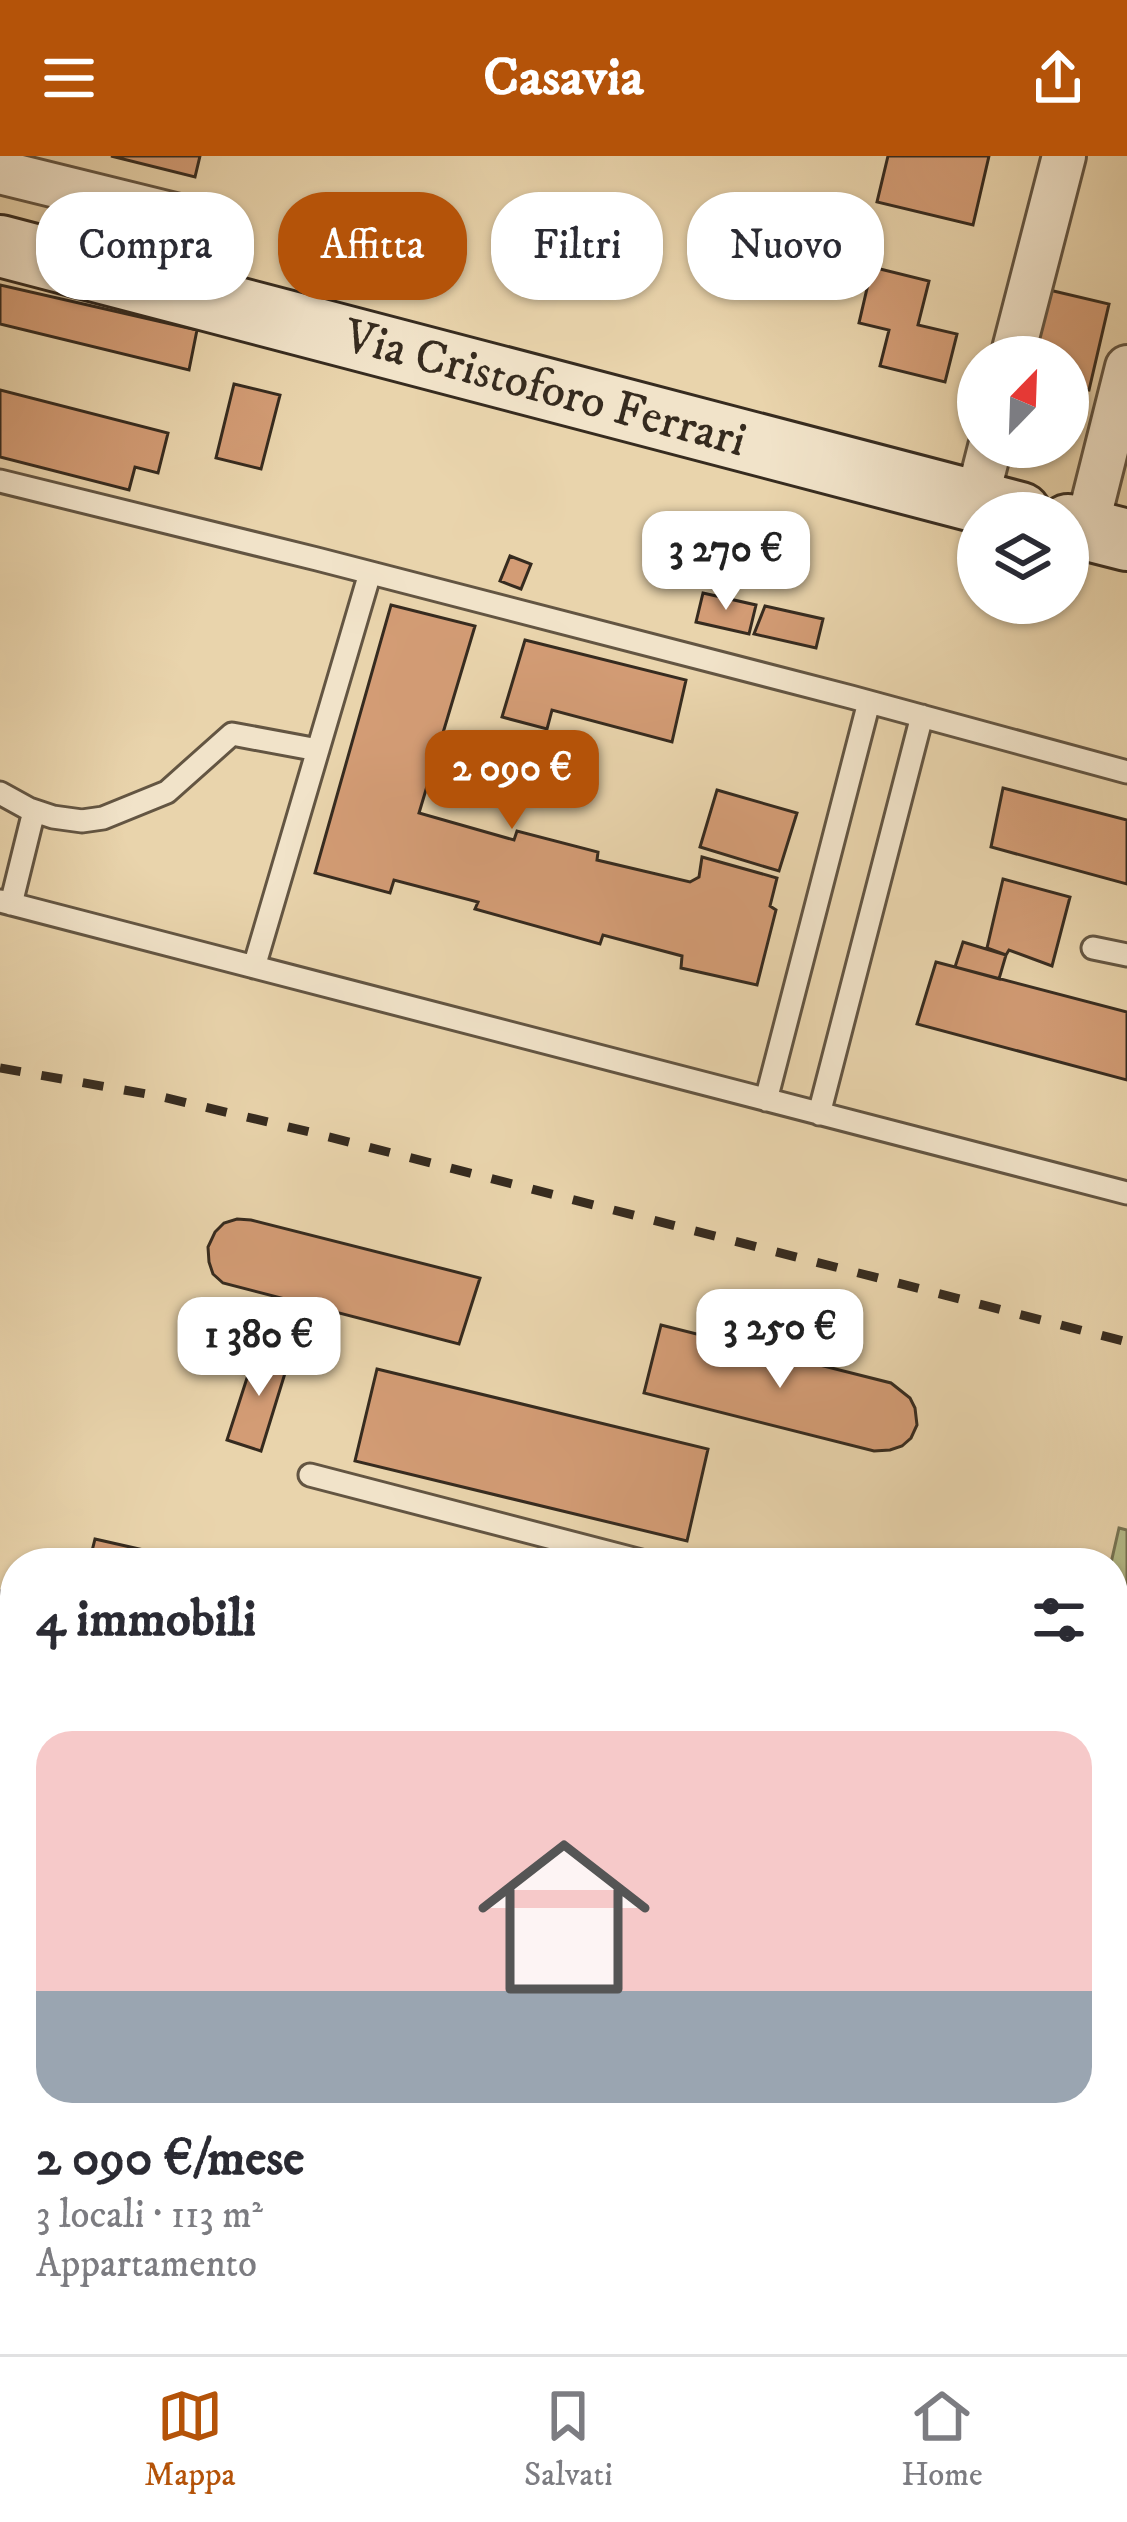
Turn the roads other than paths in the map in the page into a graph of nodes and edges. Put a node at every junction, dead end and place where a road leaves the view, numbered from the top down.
1 (1064, 156) edge
2 (0, 172) edge
3 (81, 192) edge
4 (0, 246) edge
5 (1017, 336) edge
6 (1127, 367) edge
7 (0, 481) edge
8 (995, 487) edge
9 (1094, 532) edge
10 (370, 573) junction
11 (869, 702) junction
12 (922, 716) junction
13 (318, 750) junction
14 (1127, 772) edge
15 (0, 793) edge
16 (34, 811) junction
17 (6, 903) edge
18 (1093, 947) dead end
19 (1127, 956) edge
20 (254, 967) junction
21 (766, 1100) junction
22 (819, 1114) junction
23 (1127, 1193) edge
24 (310, 1475) dead end
25 (591, 1548) edge

1 - 5 street
2 - 3 street
4 - 8 main road, Via Cristoforo Ferrari
6 - 9 street
7 - 10 lane
10 - 11 lane
10 - 13 lane
11 - 12 lane
11 - 21 lane
12 - 14 lane
12 - 22 lane
13 - 16 lane
13 - 20 lane
15 - 16 lane
16 - 17 lane
17 - 20 lane
18 - 19 lane
20 - 21 lane
21 - 22 lane
22 - 23 lane
24 - 25 lane

